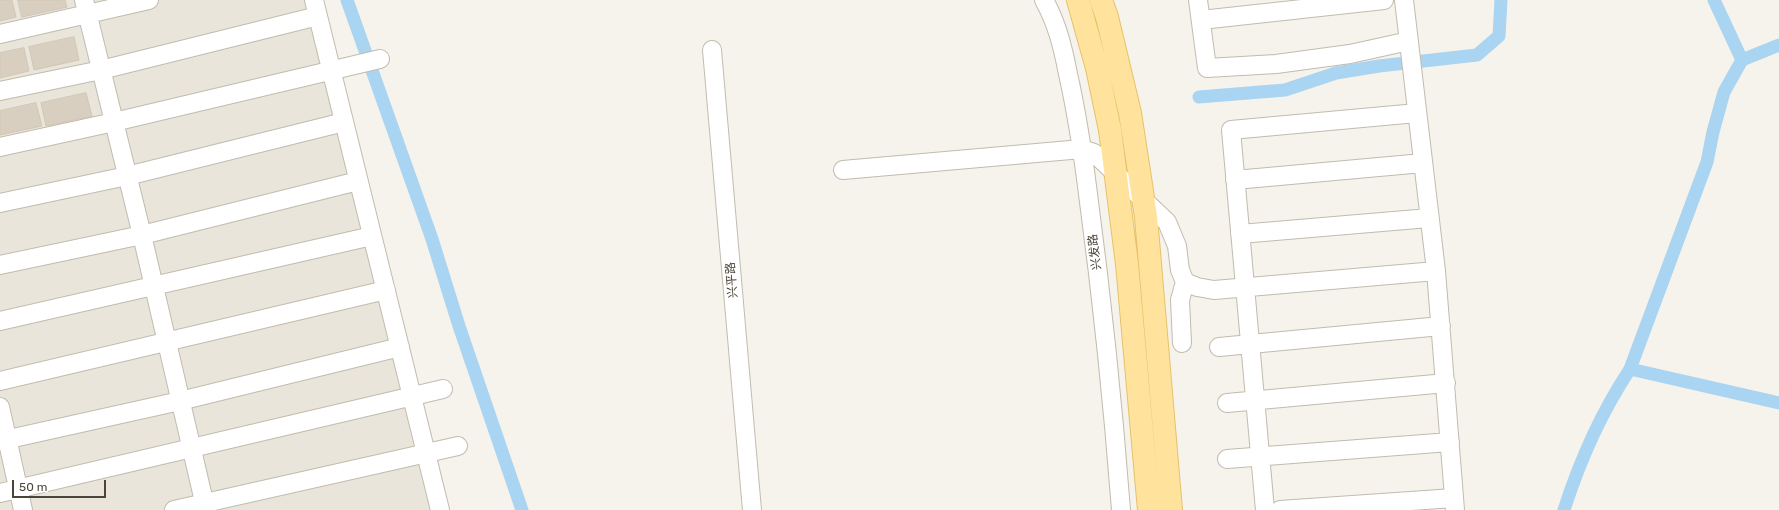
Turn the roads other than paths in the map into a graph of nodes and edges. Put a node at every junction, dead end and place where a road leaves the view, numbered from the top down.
1 (149, 0) edge
2 (1044, 0) edge
3 (1078, 0) edge
4 (1101, 0) edge
5 (1198, 0) edge
6 (1384, 0) edge
7 (1404, 0) edge
8 (86, 7) edge
9 (316, 8) edge
10 (1201, 20) junction
11 (0, 34) edge
12 (1409, 44) junction
13 (712, 50) dead end
14 (380, 59) dead end
15 (102, 70) junction
16 (331, 71) junction
17 (0, 91) edge
18 (1417, 113) junction
19 (114, 122) junction
20 (344, 122) junction
21 (0, 147) edge
22 (1082, 149) junction
23 (1423, 163) junction
24 (842, 170) dead end
25 (1116, 173) junction
26 (127, 176) junction
27 (358, 180) junction
28 (1235, 180) junction
29 (1143, 198) junction
30 (0, 203) edge
31 (1429, 218) junction
32 (1240, 234) junction
33 (142, 236) junction
34 (372, 236) junction
35 (0, 265) edge
36 (1436, 271) junction
37 (1185, 282) junction
38 (154, 286) junction
39 (1245, 287) junction
40 (386, 290) junction
41 (0, 321) edge
42 (1441, 326) junction
43 (167, 342) junction
44 (1182, 343) dead end
45 (1250, 344) junction
46 (400, 347) junction
47 (1218, 347) dead end
48 (0, 381) edge
49 (1446, 383) junction
50 (443, 390) dead end
51 (412, 397) junction
52 (180, 401) junction
53 (1139, 401) junction
54 (1255, 401) junction
55 (1227, 403) dead end
56 (0, 407) edge
57 (4, 440) edge
58 (1450, 442) junction
59 (458, 446) dead end
60 (192, 448) junction
61 (426, 453) junction
62 (1260, 457) junction
63 (1227, 459) dead end
64 (18, 488) junction
65 (0, 493) edge
66 (1455, 504) edge
67 (205, 507) edge
68 (1172, 508) edge
69 (438, 509) edge
70 (23, 510) edge
71 (174, 510) edge
72 (752, 510) edge
73 (1121, 510) edge
74 (1138, 510) edge
75 (1149, 510) edge
76 (1265, 510) edge
77 (1280, 510) edge

1 - 8 street
2 - 22 street, 兴发路
3 - 25 main road
4 - 29 main road
5 - 10 street
6 - 10 street
7 - 12 street
8 - 11 street
8 - 15 street
9 - 15 street
9 - 16 street
10 - 12 street
12 - 18 street
13 - 72 street, 兴平路
14 - 16 street
15 - 17 street
15 - 19 street
16 - 19 street
16 - 20 street
18 - 23 street
18 - 28 street
19 - 21 street
19 - 26 street
20 - 26 street
20 - 27 street
22 - 24 street
22 - 25 street
22 - 73 street, 兴发路
23 - 28 street
23 - 31 street
25 - 29 street
25 - 53 main road
26 - 30 street
26 - 33 street
27 - 33 street
27 - 34 street
28 - 32 street
29 - 37 street
29 - 68 main road
31 - 32 street
31 - 36 street
32 - 39 street
33 - 35 street
33 - 38 street
34 - 38 street
34 - 40 street
36 - 39 street
36 - 42 street
37 - 39 street
37 - 44 street
38 - 41 street
38 - 43 street
39 - 45 street
40 - 43 street
40 - 46 street
42 - 45 street
42 - 49 street
43 - 48 street
43 - 52 street
45 - 47 street
45 - 54 street
46 - 51 street
46 - 52 street
49 - 54 street
49 - 58 street
50 - 51 street
51 - 60 street
51 - 61 street
52 - 57 street
52 - 60 street
53 - 74 main road
53 - 75 main road
54 - 55 street
54 - 62 street
56 - 57 street
57 - 64 street
58 - 62 street
58 - 66 street
59 - 61 street
60 - 64 street
60 - 67 street
61 - 67 street
61 - 69 street
62 - 63 street
62 - 76 street
64 - 65 street
64 - 70 street
66 - 77 street
67 - 71 street

